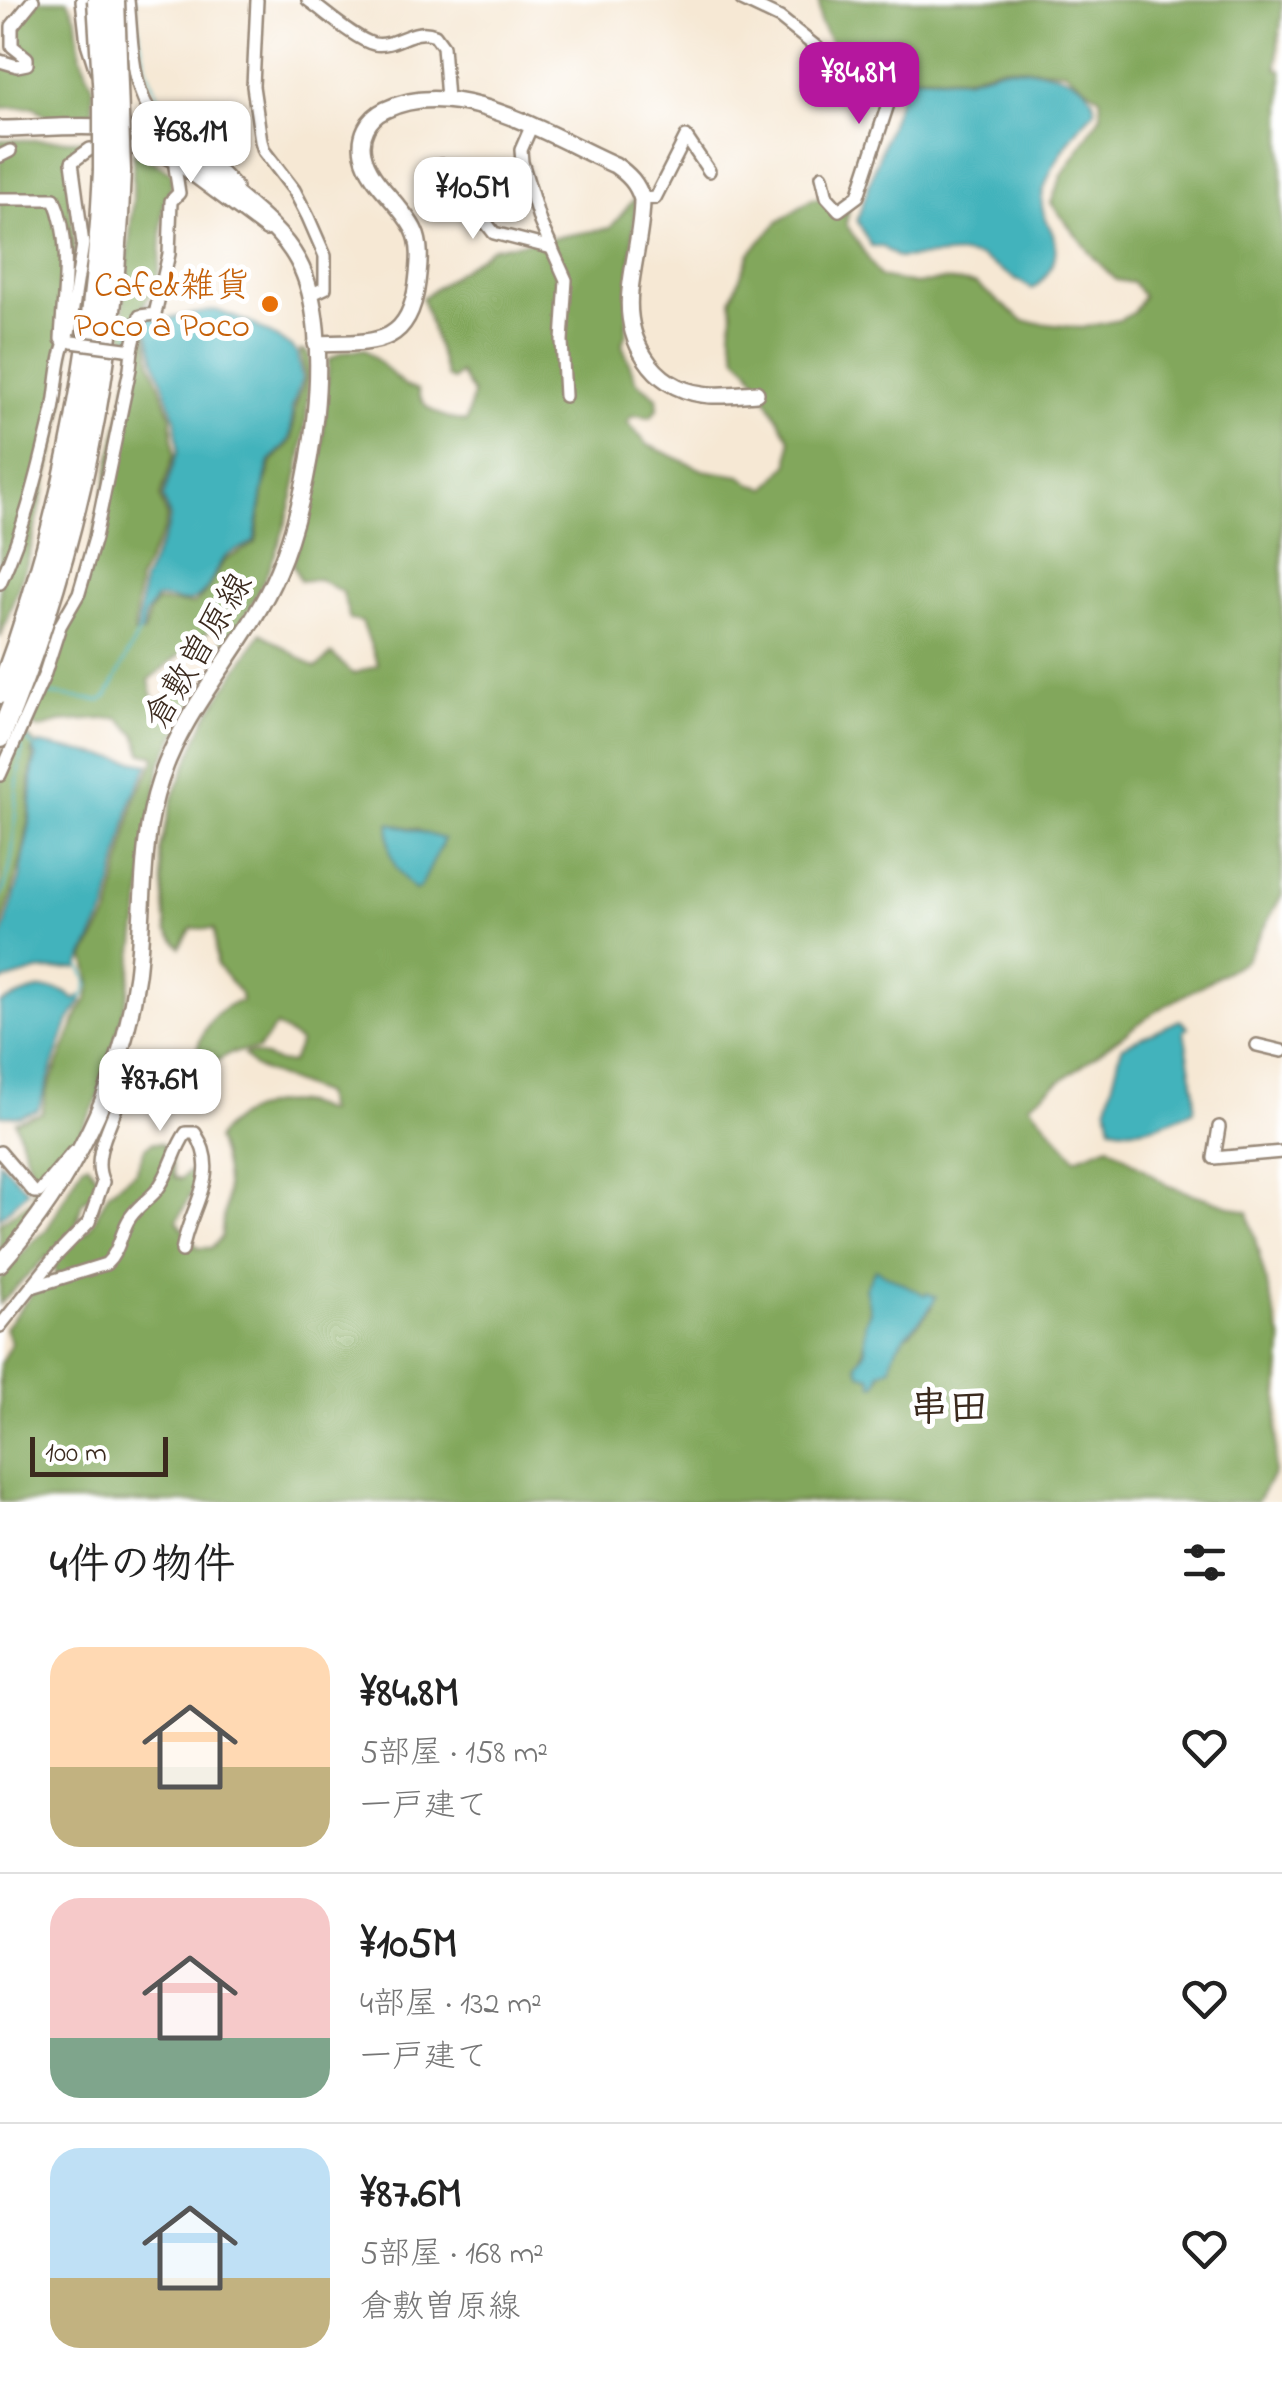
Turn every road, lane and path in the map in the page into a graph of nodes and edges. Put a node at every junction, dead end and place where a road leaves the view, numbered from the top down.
1 (33, 0) edge
2 (82, 0) edge
3 (98, 0) edge
4 (114, 0) edge
5 (128, 0) edge
6 (257, 0) edge
7 (308, 0) edge
8 (742, 0) edge
9 (0, 61) edge
10 (447, 99) junction
11 (125, 123) dead end
12 (530, 128) junction
13 (0, 130) edge
14 (178, 164) junction
15 (441, 165) dead end
16 (112, 171) junction
17 (708, 171) dead end
18 (822, 176) dead end
19 (0, 199) edge
20 (642, 199) junction
21 (245, 203) junction
22 (286, 244) junction
23 (552, 248) junction
24 (312, 294) junction
25 (68, 341) junction
26 (316, 344) junction
27 (128, 350) junction
28 (756, 393) dead end
29 (565, 396) dead end
30 (0, 583) edge
31 (0, 693) edge
32 (0, 737) edge
33 (0, 775) edge
34 (1257, 1045) dead end
35 (1282, 1051) edge
36 (106, 1094) junction
37 (1219, 1127) dead end
38 (82, 1149) junction
39 (0, 1152) edge
40 (1282, 1152) edge
41 (182, 1250) dead end
42 (0, 1264) edge
43 (32, 1287) junction
44 (0, 1326) edge

1 - 9 street
2 - 11 street
3 - 16 highway, bridge
4 - 16 highway, bridge
5 - 21 street
6 - 24 street
7 - 10 street
8 - 18 street
10 - 12 street
10 - 26 street
12 - 20 street
12 - 23 street
13 - 21 street, 倉敷曽原線
14 - 22 street
14 - 25 street
14 - 27 street
15 - 23 street
16 - 31 highway
16 - 32 highway
17 - 20 street
19 - 25 street
20 - 28 street
21 - 22 street, 倉敷曽原線
22 - 24 street, 倉敷曽原線
23 - 29 street
24 - 26 street, 倉敷曽原線
25 - 27 street, bridge
25 - 30 street
26 - 36 street, 倉敷曽原線
27 - 33 street
34 - 35 street
36 - 38 street, 倉敷曽原線
36 - 43 street
37 - 40 street
38 - 39 street
38 - 42 street, 倉敷曽原線
41 - 43 street
43 - 44 street

